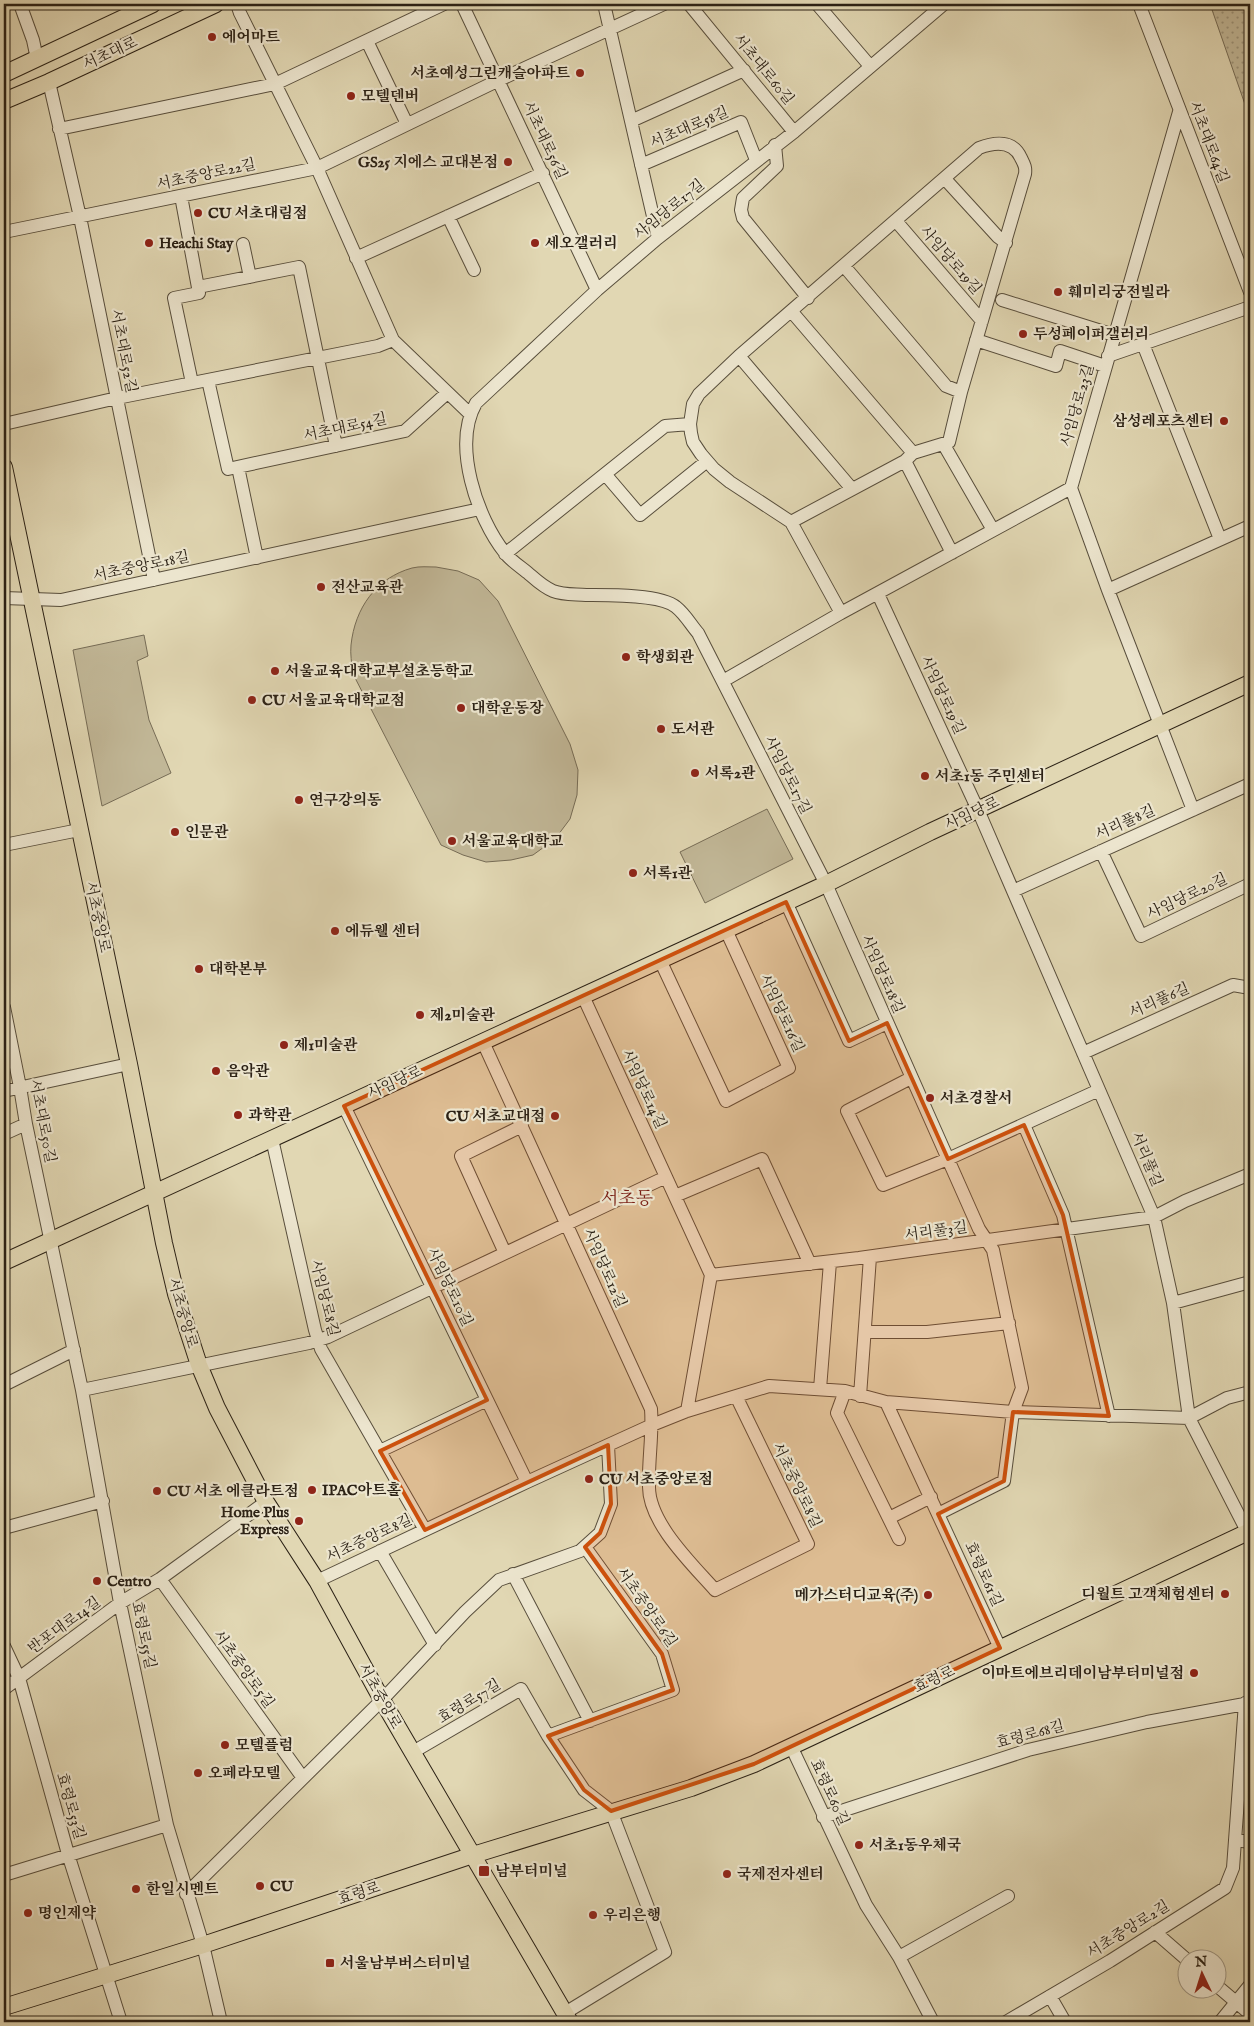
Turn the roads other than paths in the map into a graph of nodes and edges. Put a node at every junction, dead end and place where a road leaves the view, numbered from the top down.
1 (20, 4) edge
2 (153, 4) edge
3 (216, 4) edge
4 (237, 4) edge
5 (444, 4) edge
6 (462, 4) edge
7 (604, 4) edge
8 (664, 4) edge
9 (689, 4) edge
10 (817, 4) edge
11 (944, 4) edge
12 (1139, 4) edge
13 (609, 29) junction
14 (367, 41) junction
15 (37, 59) junction
16 (870, 66) junction
17 (744, 70) junction
18 (4, 74) edge
19 (499, 80) junction
20 (49, 82) junction
21 (275, 84) junction
22 (4, 101) edge
23 (1179, 112) junction
24 (631, 121) junction
25 (407, 124) junction
26 (59, 129) junction
27 (794, 132) junction
28 (775, 145) junction
29 (756, 160) junction
30 (641, 165) junction
31 (317, 168) junction
32 (542, 173) junction
33 (945, 178) junction
34 (181, 196) junction
35 (448, 216) junction
36 (80, 217) junction
37 (896, 221) junction
38 (4, 232) edge
39 (658, 238) junction
40 (1006, 243) junction
41 (243, 244) dead end
42 (356, 258) junction
43 (844, 266) junction
44 (474, 270) dead end
45 (250, 277) junction
46 (198, 287) junction
47 (597, 290) junction
48 (1250, 292) edge
49 (808, 298) junction
50 (1002, 300) dead end
51 (1250, 307) edge
52 (792, 312) junction
53 (982, 321) junction
54 (1114, 334) junction
55 (393, 340) junction
56 (976, 340) junction
57 (1143, 344) junction
58 (739, 356) junction
59 (319, 358) junction
60 (1107, 361) junction
61 (208, 380) junction
62 (192, 383) junction
63 (961, 392) junction
64 (447, 394) junction
65 (117, 398) junction
66 (470, 414) junction
67 (4, 424) edge
68 (690, 424) junction
69 (944, 445) junction
70 (336, 446) junction
71 (909, 457) junction
72 (707, 461) junction
73 (4, 467) edge
74 (238, 467) junction
75 (604, 474) junction
76 (1071, 488) junction
77 (852, 489) junction
78 (480, 509) junction
79 (791, 522) junction
80 (1250, 526) edge
81 (993, 530) junction
82 (1220, 539) junction
83 (952, 553) junction
84 (505, 554) junction
85 (257, 558) junction
86 (154, 580) junction
87 (1108, 590) junction
88 (878, 594) junction
89 (4, 598) edge
90 (30, 600) junction
91 (841, 613) junction
92 (724, 680) junction
93 (1250, 683) edge
94 (1160, 725) junction
95 (1250, 784) edge
96 (978, 810) junction
97 (1193, 810) junction
98 (79, 830) junction
99 (4, 845) edge
100 (1101, 851) junction
101 (826, 884) junction
102 (1250, 884) edge
103 (1013, 891) junction
104 (786, 902) junction
105 (726, 930) junction
106 (660, 960) junction
107 (1250, 988) edge
108 (583, 996) junction
109 (4, 1007) edge
110 (887, 1023) junction
111 (483, 1042) junction
112 (1083, 1053) junction
113 (129, 1064) junction
114 (911, 1078) junction
115 (20, 1087) junction
116 (1099, 1090) junction
117 (4, 1091) edge
118 (344, 1106) junction
119 (26, 1124) junction
120 (1024, 1125) junction
121 (522, 1126) junction
122 (4, 1134) edge
123 (272, 1139) junction
124 (948, 1159) junction
125 (1250, 1174) edge
126 (666, 1177) junction
127 (155, 1191) junction
128 (675, 1196) junction
129 (1154, 1217) junction
130 (566, 1223) junction
131 (1066, 1229) junction
132 (987, 1240) junction
133 (51, 1241) junction
134 (505, 1252) junction
135 (870, 1257) junction
136 (4, 1262) edge
137 (830, 1262) junction
138 (810, 1264) junction
139 (711, 1275) junction
140 (1250, 1282) edge
141 (432, 1288) junction
142 (1173, 1303) junction
143 (1009, 1323) junction
144 (865, 1332) junction
145 (318, 1340) junction
146 (74, 1350) junction
147 (199, 1365) junction
148 (4, 1385) edge
149 (820, 1389) junction
150 (82, 1390) junction
151 (845, 1391) junction
152 (1250, 1392) edge
153 (736, 1396) junction
154 (860, 1396) junction
155 (487, 1400) junction
156 (886, 1402) junction
157 (686, 1411) junction
158 (1013, 1412) junction
159 (1109, 1416) junction
160 (1189, 1418) junction
161 (652, 1426) junction
162 (608, 1445) junction
163 (380, 1451) junction
164 (526, 1482) junction
165 (931, 1497) junction
166 (103, 1500) junction
167 (266, 1502) junction
168 (938, 1514) junction
169 (889, 1518) junction
170 (4, 1528) edge
171 (425, 1530) junction
172 (1249, 1533) edge
173 (899, 1539) dead end
174 (585, 1547) junction
175 (380, 1551) junction
176 (513, 1574) junction
177 (160, 1580) junction
178 (317, 1581) junction
179 (120, 1604) junction
180 (435, 1644) junction
181 (4, 1646) edge
182 (1000, 1648) junction
183 (19, 1678) junction
184 (4, 1689) edge
185 (382, 1700) junction
186 (1248, 1703) edge
187 (590, 1721) junction
188 (548, 1736) junction
189 (791, 1746) junction
190 (413, 1752) junction
191 (303, 1778) junction
192 (611, 1812) junction
193 (823, 1817) junction
194 (167, 1825) junction
195 (1235, 1840) junction
196 (1250, 1842) edge
197 (68, 1854) junction
198 (473, 1855) junction
199 (4, 1874) edge
200 (186, 1894) junction
201 (1008, 1896) dead end
202 (1155, 1932) junction
203 (203, 1945) junction
204 (1176, 1950) edge
205 (899, 1957) junction
206 (106, 1974) junction
207 (1250, 1985) edge
208 (1226, 1994) edge
209 (1050, 1996) junction
210 (1236, 2002) junction
211 (4, 2007) edge
212 (1250, 2014) edge
213 (568, 2018) edge
214 (121, 2022) edge
215 (221, 2022) edge
216 (933, 2022) edge
217 (1006, 2022) edge
218 (1065, 2022) edge
219 (1220, 2022) edge

1 - 15 street
2 - 15 main road, 서초대로
3 - 20 main road, 서초대로
4 - 21 street
5 - 14 street
6 - 19 street, 서초대로56길
7 - 13 street, 서초대로58길
8 - 13 street, 서초중앙로22길
9 - 17 street, 서초대로60길
10 - 16 street
11 - 16 street, 사임당로17길
12 - 23 street, 서초대로64길
13 - 19 street, 서초중앙로22길
13 - 24 street, 서초대로58길
14 - 21 street
14 - 25 street
15 - 18 main road, 서초대로
16 - 27 street, 사임당로17길
17 - 24 street, 서초대로58길
17 - 27 street, 서초대로60길
19 - 25 street, 서초중앙로22길
19 - 32 street, 서초대로56길
20 - 22 main road, 서초대로
20 - 26 street, 서초대로52길
21 - 26 street
21 - 31 street
23 - 48 street, 서초대로64길
23 - 54 street, 사임당로23길
24 - 30 street, 서초대로58길
25 - 31 street, 서초중앙로22길
26 - 36 street, 서초대로52길
27 - 28 street, 사임당로17길
28 - 29 street, 사임당로17길
28 - 49 street
29 - 30 street, 서초대로58길
29 - 39 street, 사임당로17길
30 - 39 street, 서초대로58길
31 - 34 street, 서초중앙로22길
31 - 42 street
32 - 35 street
32 - 47 street, 서초대로56길
33 - 37 street, 사임당로19길
33 - 40 street
33 - 40 street, 사임당로19길
34 - 36 street, 서초중앙로22길
34 - 46 street
35 - 42 street
35 - 44 street
36 - 38 street, 서초중앙로22길
36 - 65 street, 서초대로52길
37 - 43 street, 사임당로19길
37 - 53 street, 사임당로19길
39 - 47 street, 사임당로17길
40 - 53 street, 사임당로19길
41 - 45 street
42 - 55 street
43 - 49 street, 사임당로19길
43 - 63 street
45 - 46 street
45 - 59 street
46 - 62 street
47 - 66 street, 사임당로17길
49 - 52 street, 사임당로19길
50 - 54 street
51 - 57 street
52 - 58 street, 사임당로19길
52 - 71 street
53 - 56 street, 사임당로19길
54 - 60 street, 사임당로23길
55 - 59 street
55 - 64 street
56 - 60 street
56 - 63 street, 사임당로19길
57 - 60 street
57 - 82 street
58 - 68 street, 사임당로19길
58 - 77 street
59 - 61 street
59 - 70 street
60 - 76 street, 사임당로23길
61 - 62 street
61 - 74 street
62 - 65 street
63 - 69 street, 사임당로19길
64 - 66 street
64 - 70 street, 서초대로54길
65 - 67 street
65 - 86 street, 서초대로52길
66 - 78 street, 사임당로17길
68 - 72 street, 사임당로19길
68 - 75 street
69 - 71 street
69 - 81 street
70 - 74 street, 서초대로54길
71 - 77 street
71 - 83 street
72 - 75 street
72 - 79 street, 사임당로19길
73 - 90 main road, 서초중앙로
74 - 85 street
75 - 84 street
76 - 81 street
76 - 87 street
77 - 79 street
78 - 84 street, 사임당로17길
78 - 85 street, 서초중앙로18길
79 - 91 street, 사임당로19길
80 - 82 street
81 - 83 street
82 - 87 street
83 - 88 street
84 - 92 street, 사임당로17길
85 - 86 street, 서초중앙로18길
86 - 90 street, 서초중앙로18길
87 - 94 street
88 - 91 street
88 - 96 street, 사임당로19길
89 - 90 street, 서초중앙로18길
90 - 98 main road, 서초중앙로
91 - 92 street
92 - 101 street, 사임당로17길
93 - 94 main road, 사임당로
94 - 96 main road, 사임당로
94 - 97 street
95 - 97 street, 서리풀8길
96 - 101 main road, 사임당로
96 - 103 street, 서리풀길
97 - 100 street, 서리풀8길
98 - 99 street
98 - 113 main road, 서초중앙로
100 - 102 street, 사임당로20길
100 - 103 street, 서리풀8길
101 - 104 main road, 사임당로
101 - 110 street, 사임당로18길
103 - 112 street, 서리풀길
104 - 105 main road, 사임당로
104 - 110 street
105 - 106 main road, 사임당로
105 - 106 street, 사임당로16길
106 - 108 main road, 사임당로
107 - 112 street, 서리풀6길
108 - 111 main road, 사임당로
108 - 126 street, 사임당로14길
109 - 115 street, 서초대로50길
110 - 114 street, 사임당로18길
111 - 118 main road, 사임당로
111 - 121 street, 사임당로12길
112 - 116 street, 서리풀길
113 - 115 street
113 - 127 main road, 서초중앙로
114 - 124 street, 사임당로18길
114 - 124 street
115 - 117 street
115 - 119 street, 서초대로50길
116 - 120 street
116 - 129 street, 서리풀길
118 - 123 main road, 사임당로
118 - 141 street, 사임당로10길
119 - 122 street
119 - 133 street, 서초대로50길
120 - 124 street
120 - 131 street
121 - 130 street, 사임당로12길
121 - 134 street
123 - 127 main road, 사임당로
123 - 145 street, 사임당로8길
124 - 132 street, 사임당로18길
125 - 129 street, 서리풀3길
126 - 128 street, 사임당로14길
126 - 130 street
127 - 133 main road, 사임당로
127 - 147 main road, 서초중앙로
128 - 138 street
128 - 139 street, 사임당로14길
129 - 131 street, 서리풀3길
129 - 142 street, 서리풀길
130 - 134 street
130 - 161 street, 사임당로12길
131 - 132 street, 서리풀3길
131 - 159 street
132 - 135 street, 서리풀3길
132 - 143 street, 사임당로18길
133 - 136 main road, 사임당로
133 - 146 street, 효령로55길
134 - 141 street
135 - 137 street, 서리풀3길
135 - 144 street
137 - 138 street, 서리풀3길
137 - 149 street
138 - 139 street, 서리풀3길
139 - 157 street
140 - 142 street
141 - 145 street
141 - 155 street, 사임당로10길
142 - 160 street, 서리풀길
143 - 144 street
143 - 158 street, 사임당로18길
144 - 154 street
145 - 147 street
145 - 163 street, 사임당로8길
146 - 148 street
146 - 150 street, 효령로55길
147 - 150 street, 서초중앙로
147 - 167 main road, 서초중앙로
149 - 151 street, 서초중앙로8길
149 - 153 street, 서초중앙로8길
150 - 166 street, 효령로55길
151 - 154 street, 서초중앙로8길
151 - 169 street
152 - 160 street, 서초중앙로8길
153 - 157 street, 서초중앙로8길
153 - 161 street, 서초중앙로8길
154 - 156 street, 서초중앙로8길
155 - 163 street
155 - 164 street, 사임당로10길
156 - 158 street, 서초중앙로8길
156 - 165 street, 효령로61길
157 - 161 street, 서초중앙로8길
158 - 159 street, 서초중앙로8길
158 - 168 street
159 - 160 street, 서초중앙로8길
160 - 172 street, 서리풀길
161 - 162 street, 서초중앙로8길
162 - 164 street, 서초중앙로8길
162 - 174 street
163 - 171 street, 사임당로8길
164 - 171 street, 서초중앙로8길
165 - 168 street, 효령로61길
165 - 169 street
166 - 170 street
166 - 179 street, 효령로55길
167 - 177 street, 반포대로14길
167 - 178 main road, 서초중앙로
168 - 182 street, 효령로61길
169 - 173 street
171 - 175 street, 서초중앙로8길
172 - 182 main road, 효령로
174 - 176 street
174 - 187 street, 서초중앙로6길
175 - 178 street, 서초중앙로8길
175 - 180 street
176 - 180 street
176 - 187 street
177 - 179 street, 반포대로14길
177 - 191 street, 서초중앙로5길
178 - 185 main road, 서초중앙로
179 - 183 street, 반포대로14길
179 - 194 street, 효령로55길
180 - 185 street
181 - 183 street, 효령로53길
182 - 189 main road, 효령로
183 - 184 street, 반포대로14길
183 - 197 street, 효령로53길
185 - 190 main road, 서초중앙로
185 - 191 street
186 - 193 street, 효령로68길
186 - 195 street, 서초중앙로2길
187 - 188 street
188 - 190 street, 효령로57길
188 - 192 street, 효령로57길
189 - 192 main road, 효령로
189 - 193 street, 효령로60길
190 - 198 main road, 서초중앙로
191 - 200 street
192 - 198 main road, 효령로
192 - 213 street
193 - 205 street, 효령로60길
194 - 197 street
194 - 200 street, 효령로55길
195 - 196 street
195 - 202 street, 서초중앙로2길
197 - 199 street
197 - 206 street, 효령로53길
198 - 203 main road, 효령로
198 - 213 main road, 서초중앙로
200 - 203 street, 효령로55길
201 - 205 street
202 - 204 street
202 - 209 street, 서초중앙로2길
203 - 206 main road, 효령로
203 - 215 street, 효령로55길
205 - 216 street, 효령로60길
206 - 211 main road, 효령로
206 - 214 street
207 - 210 street
208 - 210 street
209 - 217 street, 서초중앙로2길
209 - 218 street
210 - 212 street
210 - 219 street

